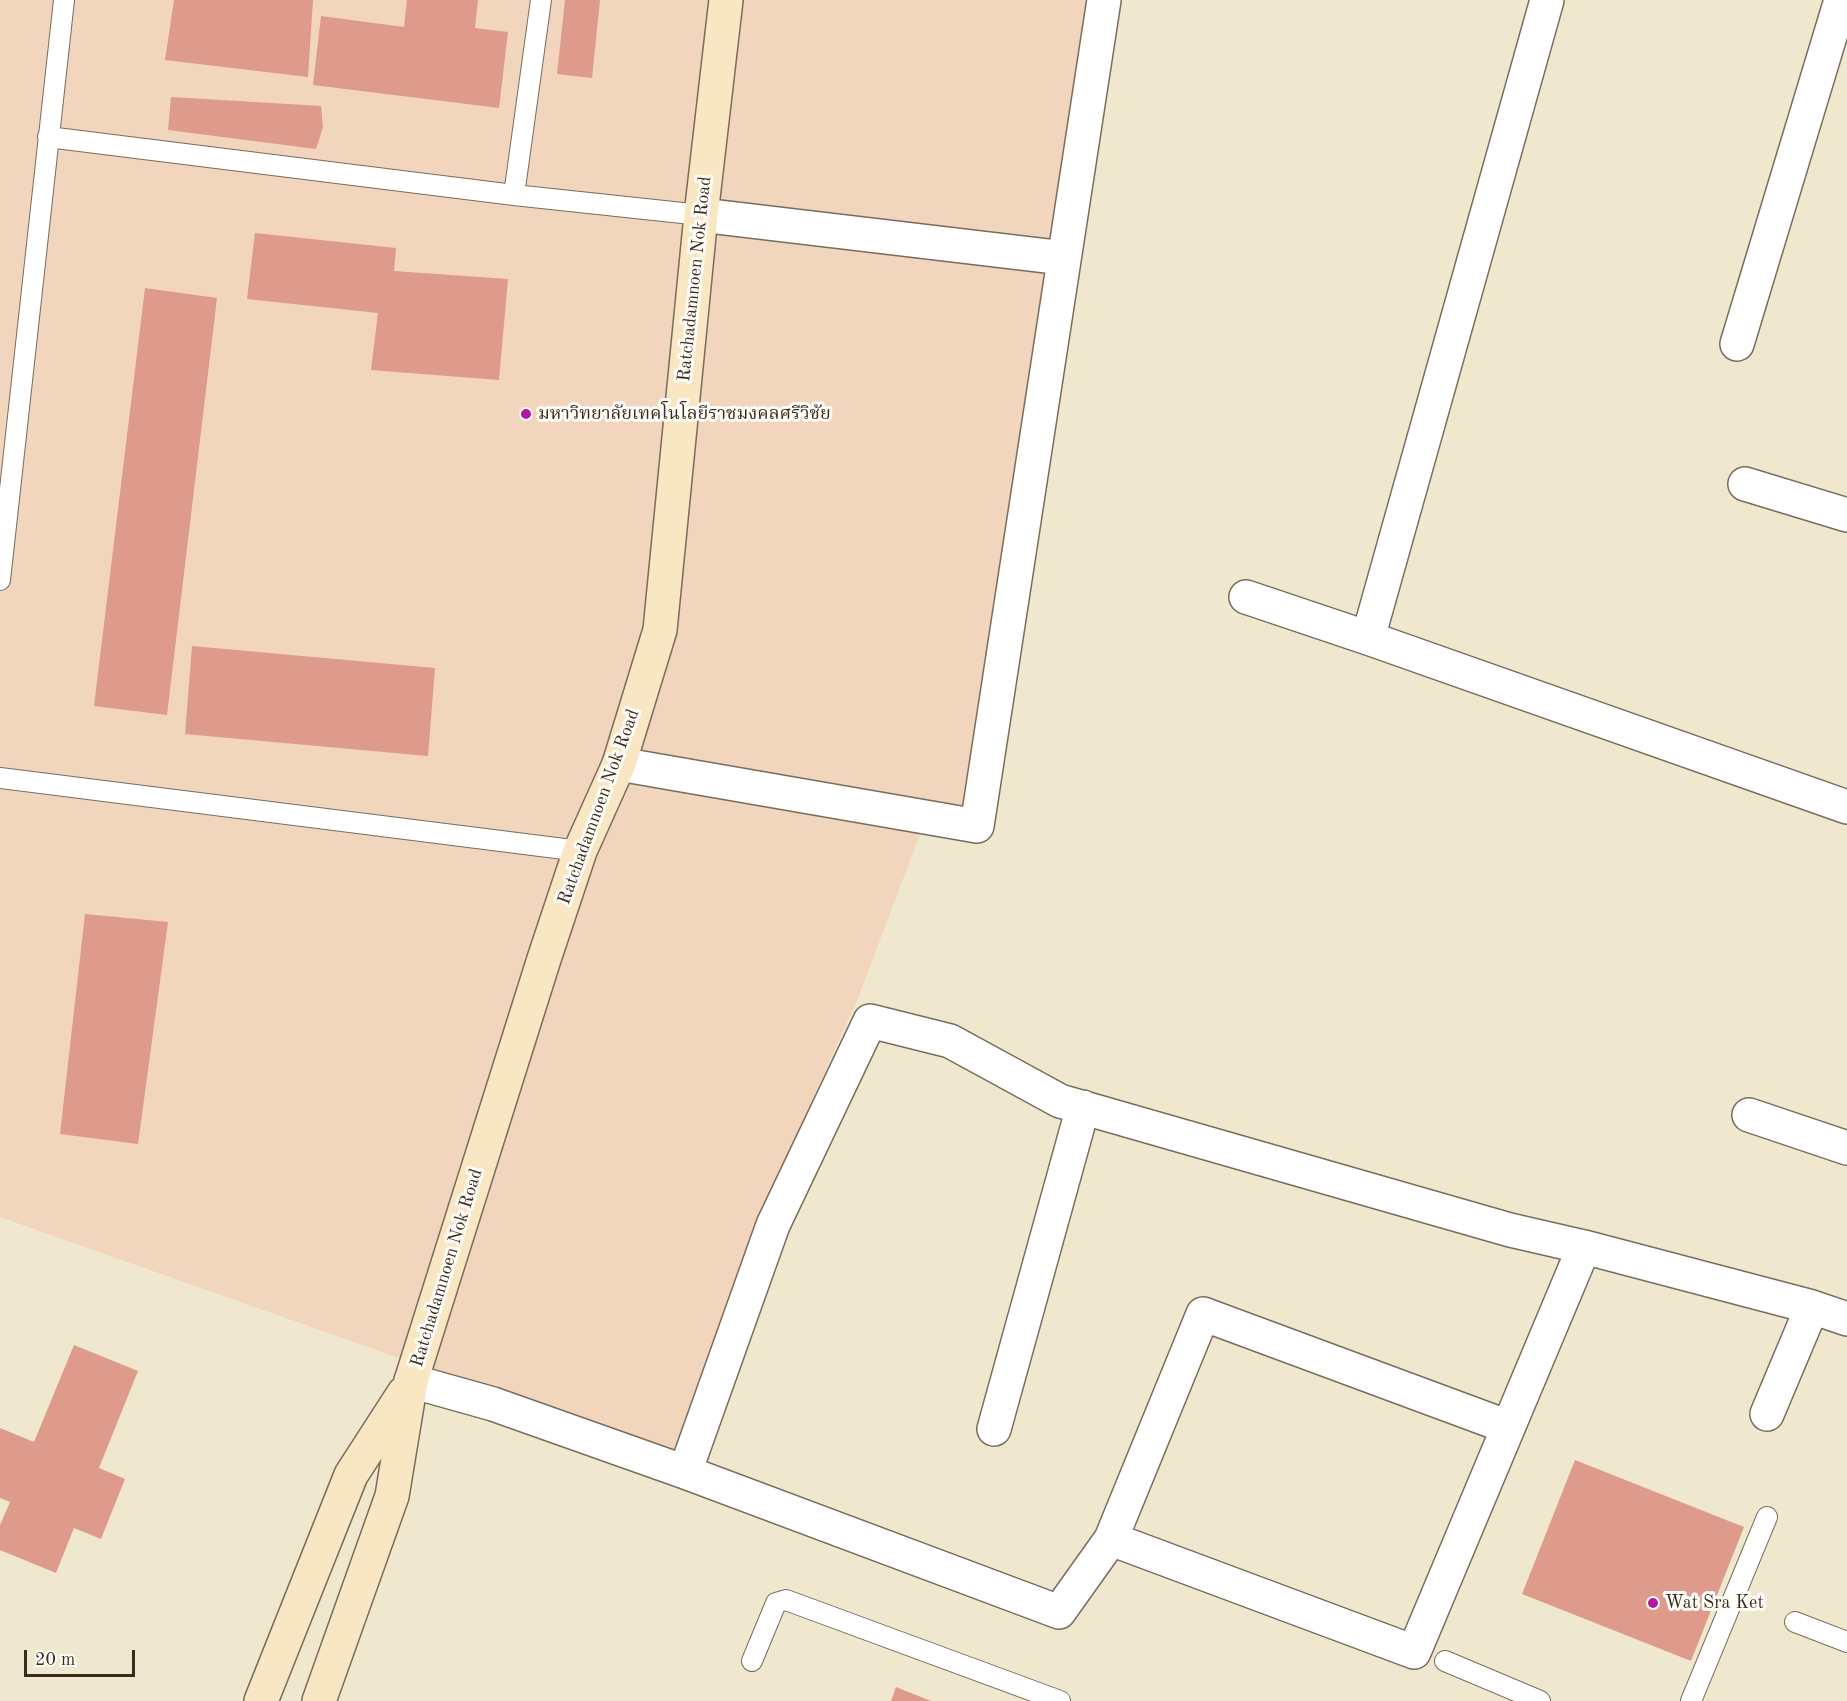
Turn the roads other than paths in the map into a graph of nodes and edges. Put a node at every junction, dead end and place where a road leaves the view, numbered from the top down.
1 (64, 0) edge
2 (541, 0) edge
3 (726, 0) edge
4 (1104, 0) edge
5 (1546, 0) edge
6 (1841, 0) edge
7 (48, 137) junction
8 (514, 195) junction
9 (700, 215) junction
10 (1064, 258) junction
11 (1737, 344) dead end
12 (1745, 484) dead end
13 (1847, 515) edge
14 (0, 580) edge
15 (1246, 597) dead end
16 (1368, 638) junction
17 (619, 764) junction
18 (0, 778) edge
19 (1847, 807) edge
20 (580, 851) junction
21 (1083, 1107) junction
22 (1749, 1115) dead end
23 (1847, 1148) edge
24 (1584, 1246) junction
25 (1812, 1307) junction
26 (1847, 1319) edge
27 (411, 1381) junction
28 (1767, 1414) dead end
29 (1508, 1427) junction
30 (994, 1429) dead end
31 (685, 1472) junction
32 (1767, 1517) dead end
33 (1111, 1539) junction
34 (1795, 1622) dead end
35 (1847, 1642) edge
36 (752, 1661) dead end
37 (1445, 1661) dead end
38 (261, 1701) edge
39 (319, 1701) edge
40 (1060, 1701) edge
41 (1540, 1701) edge
42 (1691, 1701) edge

1 - 7 lane
2 - 8 lane
3 - 9 street, Ratchadamnoen Nok Road
4 - 10 street
5 - 16 street
6 - 11 street
7 - 8 lane
7 - 14 lane
8 - 9 lane
9 - 10 street
9 - 17 street, Ratchadamnoen Nok Road
10 - 17 street
12 - 13 street
15 - 16 street
16 - 19 street
17 - 20 street, Ratchadamnoen Nok Road
18 - 20 lane
20 - 27 street, Ratchadamnoen Nok Road
21 - 24 street
21 - 30 street
21 - 31 street
22 - 23 street
24 - 25 street
24 - 29 street
25 - 26 street
25 - 28 street
27 - 31 street
27 - 38 street, Ratchadamnoen Nok Road
27 - 39 street, Ratchadamnoen Nok Road
29 - 33 street
29 - 33 street
31 - 33 street
32 - 42 lane
34 - 35 lane
36 - 40 lane
37 - 41 lane

